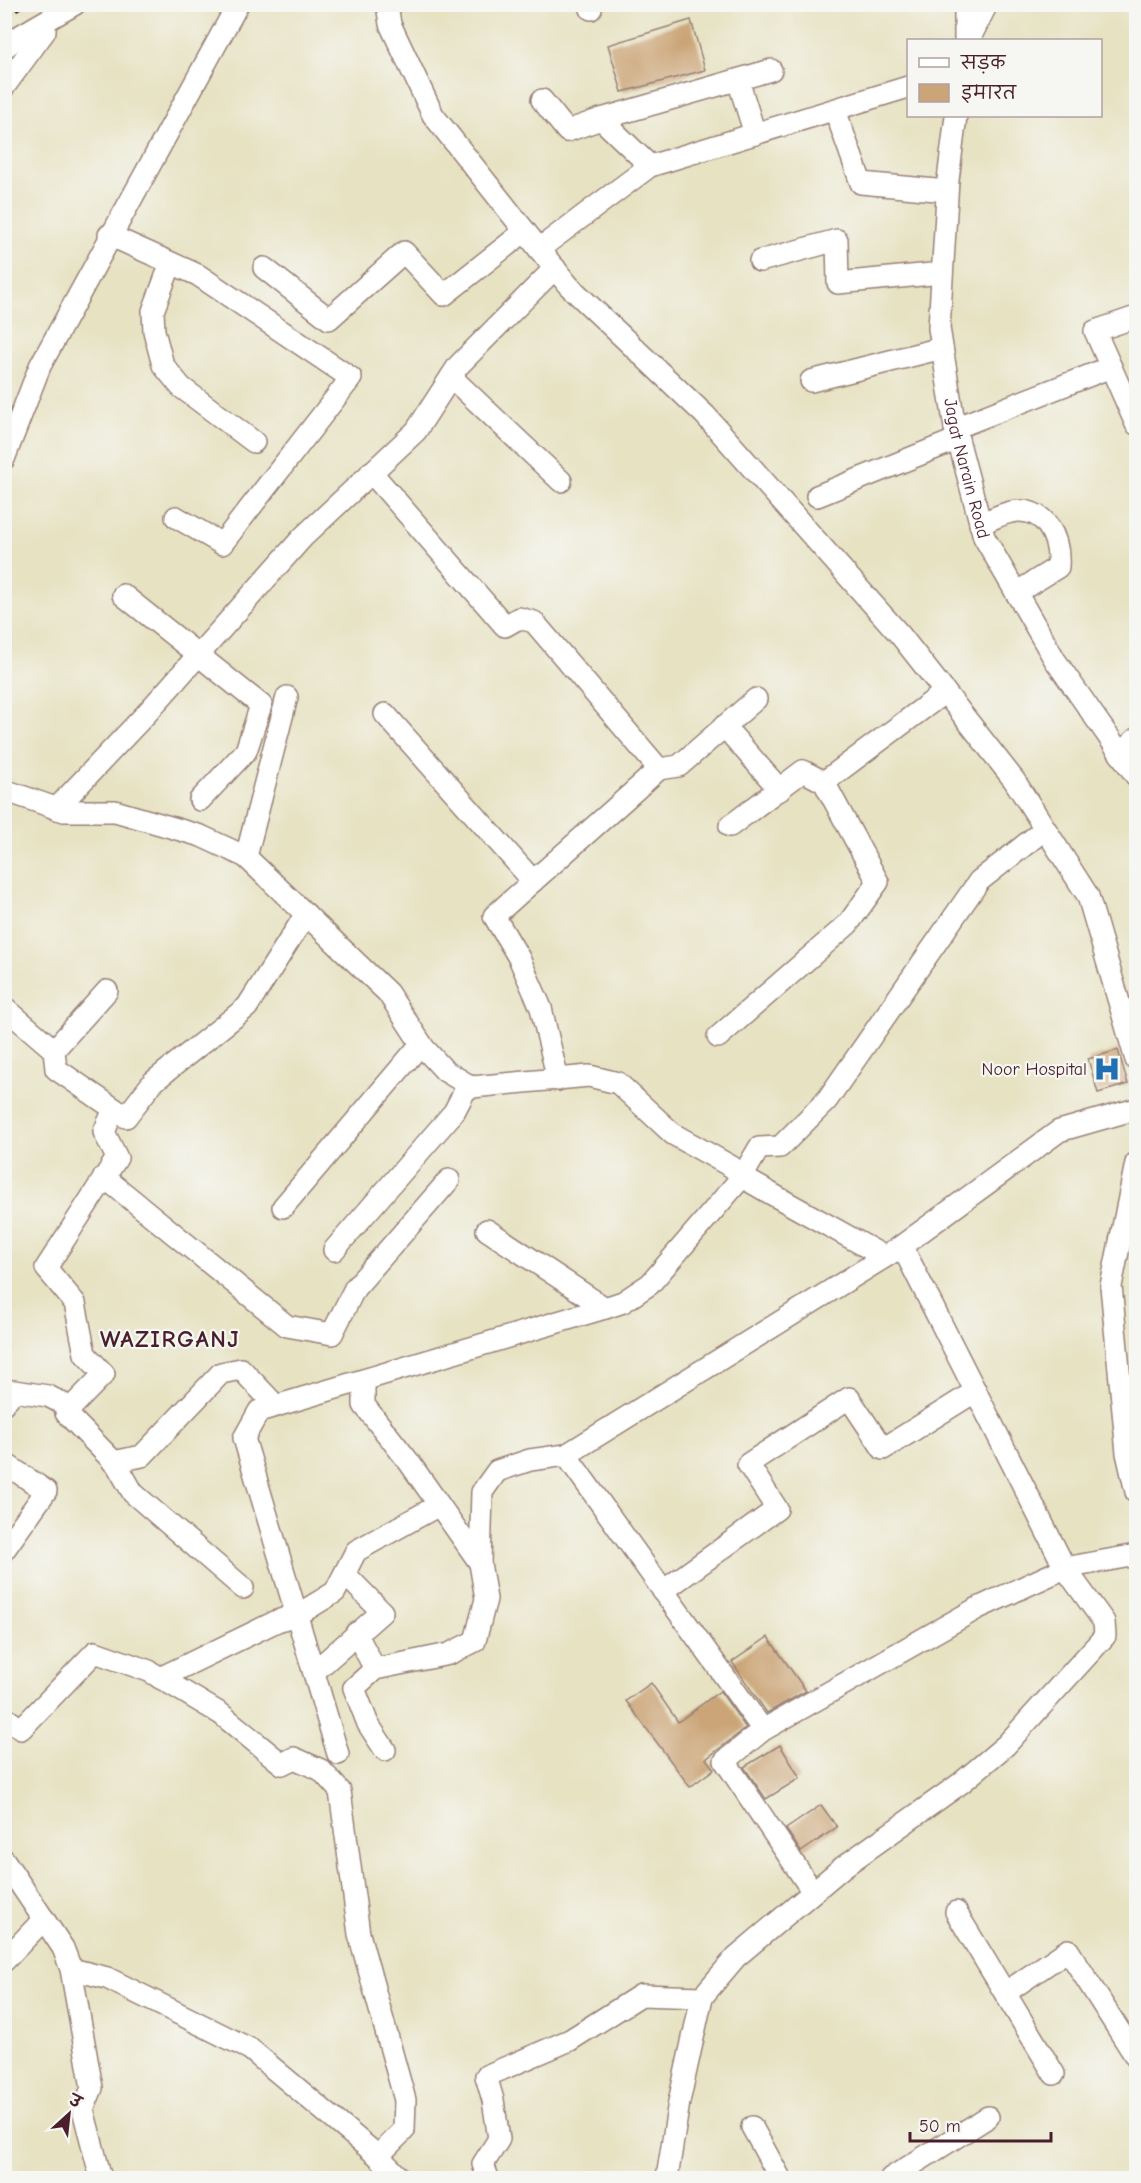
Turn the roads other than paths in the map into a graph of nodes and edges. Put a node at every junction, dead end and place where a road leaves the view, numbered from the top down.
1 (75, 4) edge
2 (238, 4) edge
3 (387, 4) edge
4 (965, 4) edge
5 (987, 4) edge
6 (45, 22) junction
7 (967, 39) edge
8 (968, 39) edge
9 (4, 48) edge
10 (771, 70) dead end
11 (738, 80) junction
12 (4, 87) edge
13 (907, 88) edge
14 (542, 100) dead end
15 (835, 110) junction
16 (956, 117) edge
17 (601, 119) junction
18 (755, 134) junction
19 (650, 166) junction
20 (947, 191) junction
21 (525, 231) junction
22 (109, 235) junction
23 (539, 249) junction
24 (760, 261) dead end
25 (171, 263) junction
26 (264, 268) dead end
27 (555, 268) junction
28 (942, 273) junction
29 (1137, 317) edge
30 (942, 348) junction
31 (1111, 367) junction
32 (451, 377) junction
33 (811, 381) dead end
34 (1137, 424) edge
35 (956, 433) junction
36 (254, 442) dead end
37 (4, 459) edge
38 (371, 472) junction
39 (561, 481) dead end
40 (816, 496) dead end
41 (176, 517) dead end
42 (980, 524) junction
43 (1016, 593) junction
44 (123, 595) dead end
45 (198, 655) junction
46 (945, 692) junction
47 (287, 696) dead end
48 (756, 699) dead end
49 (385, 714) dead end
50 (724, 726) junction
51 (1137, 740) edge
52 (1120, 754) junction
53 (659, 769) junction
54 (1137, 776) edge
55 (824, 782) junction
56 (4, 790) edge
57 (780, 790) junction
58 (200, 800) dead end
59 (56, 809) junction
60 (730, 826) dead end
61 (1045, 829) junction
62 (246, 857) junction
63 (533, 881) junction
64 (306, 914) junction
65 (107, 991) dead end
66 (4, 1007) edge
67 (718, 1036) dead end
68 (421, 1044) junction
69 (54, 1050) junction
70 (1137, 1060) edge
71 (558, 1080) junction
72 (468, 1085) junction
73 (1137, 1108) edge
74 (114, 1109) junction
75 (1137, 1163) edge
76 (104, 1177) junction
77 (742, 1177) junction
78 (449, 1179) dead end
79 (283, 1207) dead end
80 (487, 1230) dead end
81 (334, 1250) dead end
82 (894, 1251) junction
83 (605, 1308) junction
84 (364, 1380) junction
85 (976, 1391) junction
86 (4, 1402) edge
87 (276, 1406) junction
88 (71, 1408) junction
89 (566, 1455) junction
90 (113, 1462) junction
91 (4, 1463) edge
92 (1137, 1492) edge
93 (439, 1505) junction
94 (4, 1550) edge
95 (1137, 1555) edge
96 (480, 1563) junction
97 (1065, 1568) junction
98 (345, 1574) junction
99 (243, 1588) dead end
100 (663, 1591) junction
101 (298, 1614) junction
102 (356, 1633) junction
103 (375, 1669) junction
104 (315, 1671) junction
105 (160, 1678) junction
106 (4, 1717) edge
107 (763, 1730) junction
108 (385, 1750) dead end
109 (338, 1755) dead end
110 (4, 1860) edge
111 (813, 1892) junction
112 (956, 1912) dead end
113 (44, 1919) junction
114 (4, 1961) edge
115 (72, 1969) junction
116 (1005, 1993) junction
117 (702, 1997) junction
118 (1137, 2057) edge
119 (1054, 2074) dead end
120 (988, 2117) dead end
121 (752, 2127) dead end
122 (378, 2156) junction
123 (101, 2178) edge
124 (400, 2178) edge
125 (488, 2178) edge
126 (667, 2178) edge
127 (780, 2178) edge
128 (891, 2178) edge

1 - 6 street
2 - 22 street
3 - 21 street
4 - 7 street
5 - 8 street
6 - 9 street
6 - 12 street
10 - 11 street
11 - 17 street
11 - 18 street
13 - 15 street
14 - 17 street
15 - 18 street
15 - 20 street
16 - 20 street, Jagat Narain Road
17 - 19 street
18 - 19 street
19 - 23 street
20 - 28 street, Jagat Narain Road
21 - 23 street
21 - 26 street
22 - 25 street
22 - 37 street
23 - 27 street
24 - 28 street
25 - 36 street
25 - 41 street
27 - 32 street
27 - 46 street
28 - 30 street, Jagat Narain Road
29 - 31 street
30 - 33 street
30 - 35 street, Jagat Narain Road
31 - 34 street
31 - 35 street
32 - 38 street
32 - 39 street
35 - 40 street
35 - 42 street, Jagat Narain Road
38 - 45 street
38 - 53 street
42 - 43 street, Jagat Narain Road
42 - 43 street
43 - 52 street, Jagat Narain Road
44 - 45 street
45 - 58 street
45 - 59 street
46 - 55 street
46 - 61 street
47 - 62 street
48 - 50 street
49 - 63 street
50 - 53 street
50 - 57 street
51 - 52 street
52 - 54 street, Jagat Narain Road
53 - 63 street
55 - 57 street
55 - 67 street
56 - 59 street
57 - 60 street
59 - 62 street
61 - 70 street
61 - 77 street
62 - 64 street
63 - 71 street
64 - 68 street
64 - 74 street
65 - 69 street
66 - 69 street
68 - 72 street
68 - 79 street
69 - 74 street
71 - 72 street
71 - 77 street
72 - 81 street
73 - 82 street
74 - 76 street
75 - 92 street
76 - 78 street
76 - 88 street
77 - 82 street
77 - 83 street
80 - 83 street
82 - 85 street
82 - 89 street
83 - 84 street
84 - 87 street
84 - 93 street
85 - 97 street
85 - 100 street
86 - 88 street
87 - 90 street
87 - 101 street
88 - 90 street
89 - 96 street
89 - 100 street
90 - 99 street
91 - 94 street
93 - 96 street
93 - 98 street
95 - 97 street
96 - 103 street
97 - 107 street
97 - 111 street
98 - 101 street
98 - 102 street
100 - 107 street
101 - 104 street
101 - 105 street
102 - 103 street
102 - 104 street
103 - 108 street
104 - 109 street
105 - 106 street
105 - 122 street
107 - 111 street
110 - 113 street
111 - 117 street
112 - 116 street
113 - 114 street
113 - 115 street
115 - 122 street
115 - 123 street
116 - 118 street
116 - 119 street
117 - 125 street
117 - 126 street
120 - 128 street
121 - 127 street
122 - 124 street

